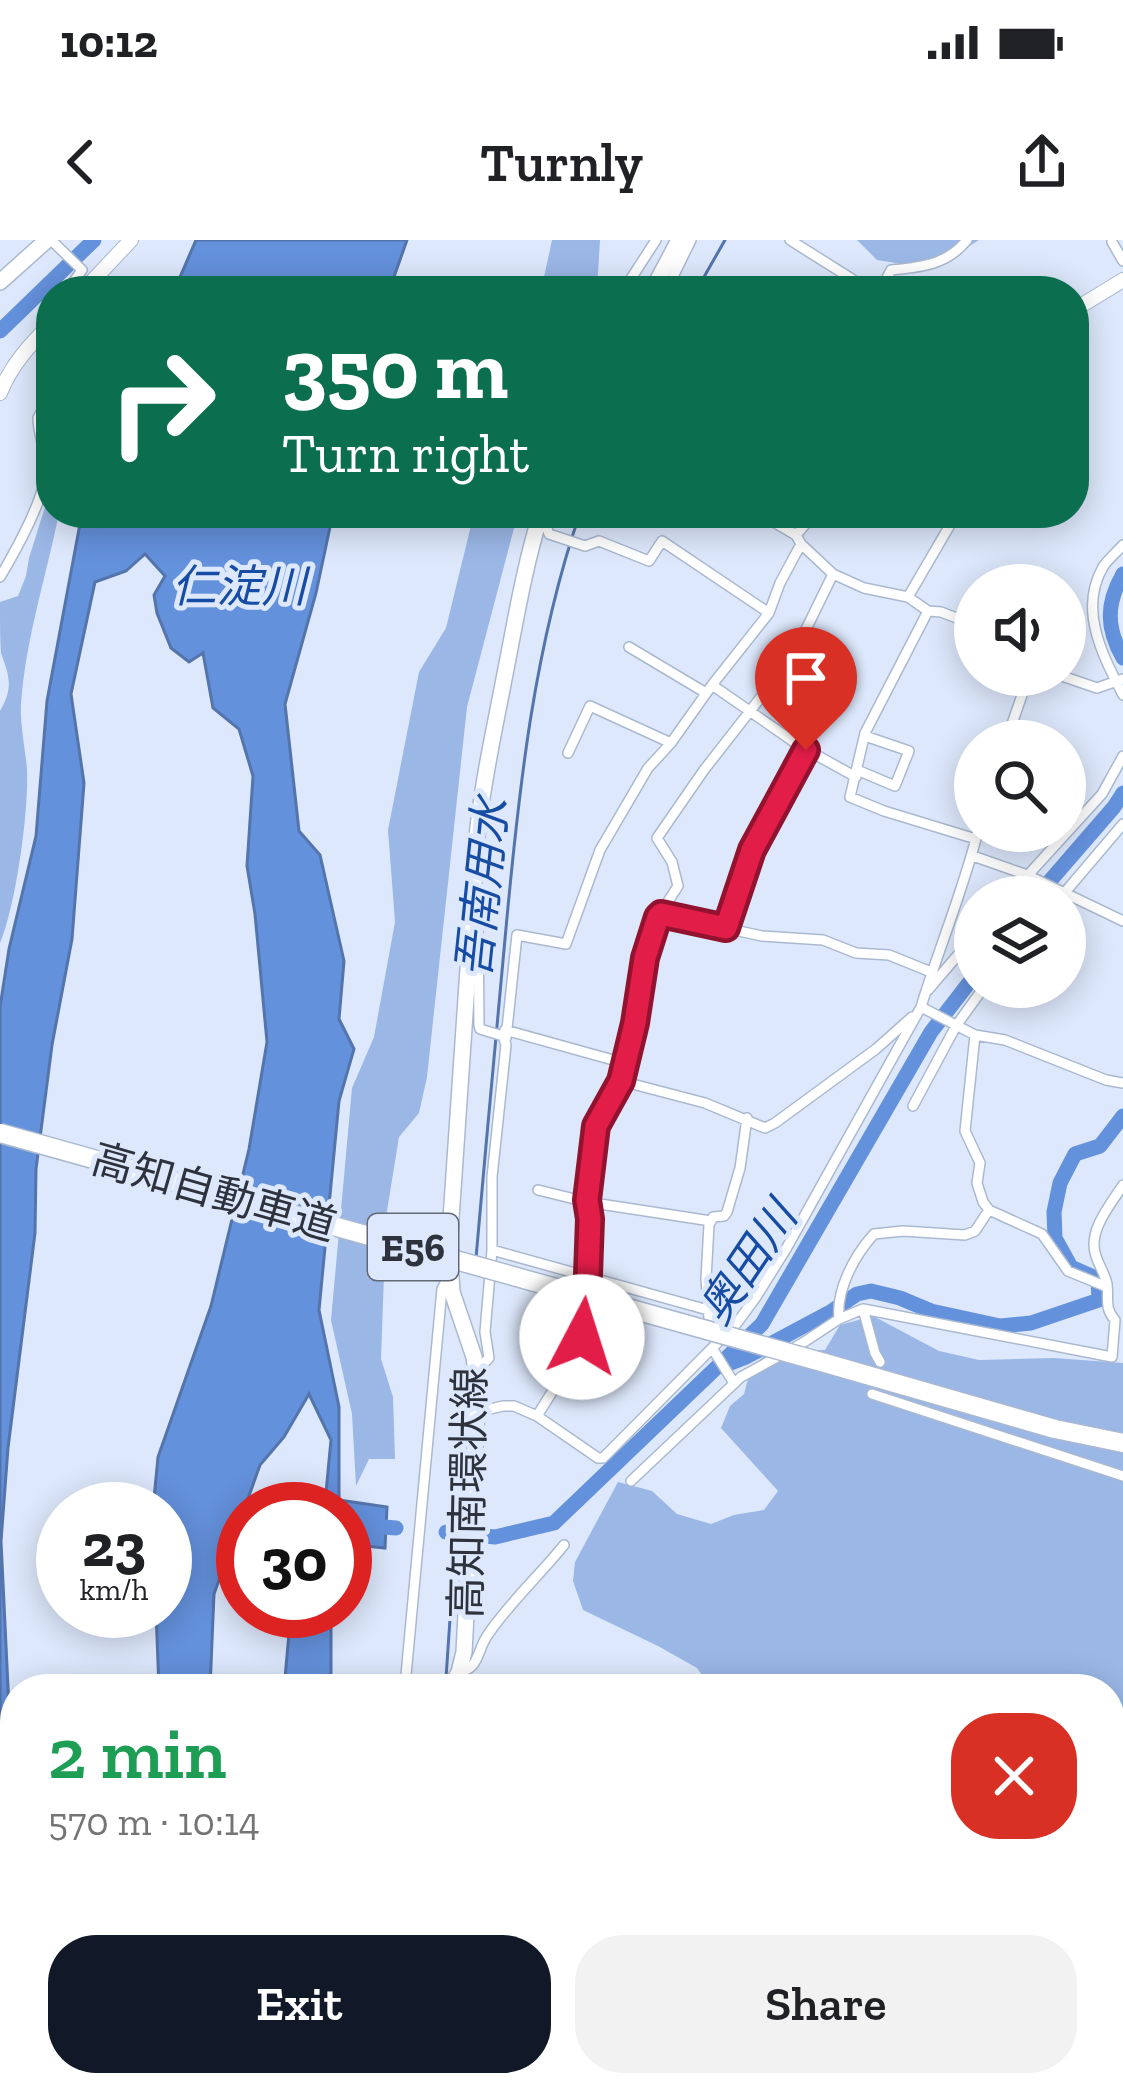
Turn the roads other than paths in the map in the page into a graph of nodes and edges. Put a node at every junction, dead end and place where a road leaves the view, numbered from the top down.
1 (49, 240) edge
2 (131, 240) edge
3 (656, 240) edge
4 (679, 240) edge
5 (691, 240) edge
6 (790, 240) edge
7 (967, 240) edge
8 (1112, 242) edge
9 (1123, 261) edge
10 (79, 276) edge
11 (97, 276) edge
12 (632, 276) edge
13 (660, 276) edge
14 (673, 276) edge
15 (847, 276) edge
16 (888, 276) edge
17 (1123, 280) edge
18 (0, 282) edge
19 (1089, 301) edge
20 (36, 340) edge
21 (0, 393) edge
22 (36, 501) edge
23 (536, 528) edge
24 (548, 528) edge
25 (785, 528) edge
26 (806, 528) edge
27 (948, 528) edge
28 (798, 540) junction
29 (1123, 545) edge
30 (833, 574) junction
31 (0, 577) edge
32 (908, 597) junction
33 (928, 611) junction
34 (769, 613) junction
35 (954, 618) edge
36 (629, 647) dead end
37 (1120, 680) edge
38 (1086, 684) edge
39 (709, 689) junction
40 (1123, 695) edge
41 (751, 713) junction
42 (865, 736) junction
43 (671, 743) junction
44 (806, 750) junction
45 (568, 753) dead end
46 (1123, 756) edge
47 (856, 774) junction
48 (1123, 824) edge
49 (954, 829) edge
50 (477, 837) junction
51 (974, 852) edge
52 (973, 856) junction
53 (1027, 875) joint
54 (1076, 876) edge
55 (1086, 904) edge
56 (661, 914) junction
57 (1123, 921) edge
58 (726, 928) junction
59 (954, 960) edge
60 (931, 971) junction
61 (926, 993) junction
62 (966, 1008) edge
63 (925, 1009) junction
64 (952, 1024) junction
65 (505, 1035) junction
66 (975, 1035) junction
67 (624, 1063) junction
68 (621, 1081) junction
69 (1123, 1083) edge
70 (913, 1106) dead end
71 (747, 1118) junction
72 (0, 1133) edge
73 (1123, 1185) edge
74 (538, 1190) dead end
75 (587, 1202) junction
76 (988, 1210) junction
77 (711, 1221) junction
78 (493, 1250) junction
79 (449, 1274) junction
80 (588, 1275) junction
81 (1107, 1287) junction
82 (863, 1309) junction
83 (708, 1310) junction
84 (839, 1318) junction
85 (777, 1345) dead end
86 (712, 1349) junction
87 (1117, 1358) edge
88 (771, 1360) junction
89 (880, 1362) dead end
90 (477, 1370) junction
91 (734, 1383) junction
92 (872, 1394) dead end
93 (477, 1412) junction
94 (538, 1417) junction
95 (1123, 1443) edge
96 (1123, 1476) edge
97 (631, 1481) dead end
98 (564, 1546) dead end
99 (460, 1672) joint
100 (406, 1674) edge

1 - 10 street
1 - 18 main road
2 - 11 street
3 - 12 street
4 - 13 main road
5 - 14 street
6 - 15 street
7 - 16 street
8 - 9 street
17 - 19 street
20 - 21 street
22 - 31 street
23 - 50 main road, 高知南環状線
24 - 34 street
25 - 28 street
26 - 28 street
27 - 32 street
28 - 30 street
28 - 34 street
29 - 37 street
30 - 32 street
30 - 41 street
32 - 33 street
33 - 35 street
33 - 42 street
34 - 39 street
36 - 39 street
37 - 38 street
37 - 40 street
39 - 41 street
39 - 43 street
41 - 44 street
41 - 56 street
42 - 47 street
42 - 47 street
43 - 45 street
43 - 65 street
44 - 47 street
44 - 58 street
46 - 53 street
47 - 49 street
48 - 54 street
50 - 65 street
50 - 79 main road, 高知南環状線
51 - 52 street
52 - 53 street
52 - 60 street
55 - 57 street
56 - 58 street
56 - 67 street
58 - 60 street
59 - 61 street
60 - 61 street
61 - 63 street
62 - 64 street
63 - 64 street
63 - 71 street
63 - 86 street
64 - 66 street
64 - 70 street
65 - 67 street
65 - 78 street
66 - 69 street
66 - 76 street
67 - 68 street
68 - 71 street
68 - 75 street
71 - 77 street
72 - 95 highway, 高知自動車道 / E56, bridge
73 - 81 street
74 - 75 street
75 - 77 street
75 - 80 street
76 - 81 street
76 - 84 street
77 - 83 street
78 - 80 street
78 - 90 street
79 - 90 main road, 高知南環状線
79 - 100 street
80 - 83 street
80 - 94 street
81 - 87 street
82 - 84 street
82 - 87 street
82 - 89 street
83 - 86 street
84 - 88 street
85 - 88 street
86 - 91 street
86 - 94 street
88 - 91 street
90 - 93 main road, 高知南環状線
91 - 97 street
92 - 96 street
93 - 94 street
93 - 99 main road, 高知南環状線
98 - 99 street

